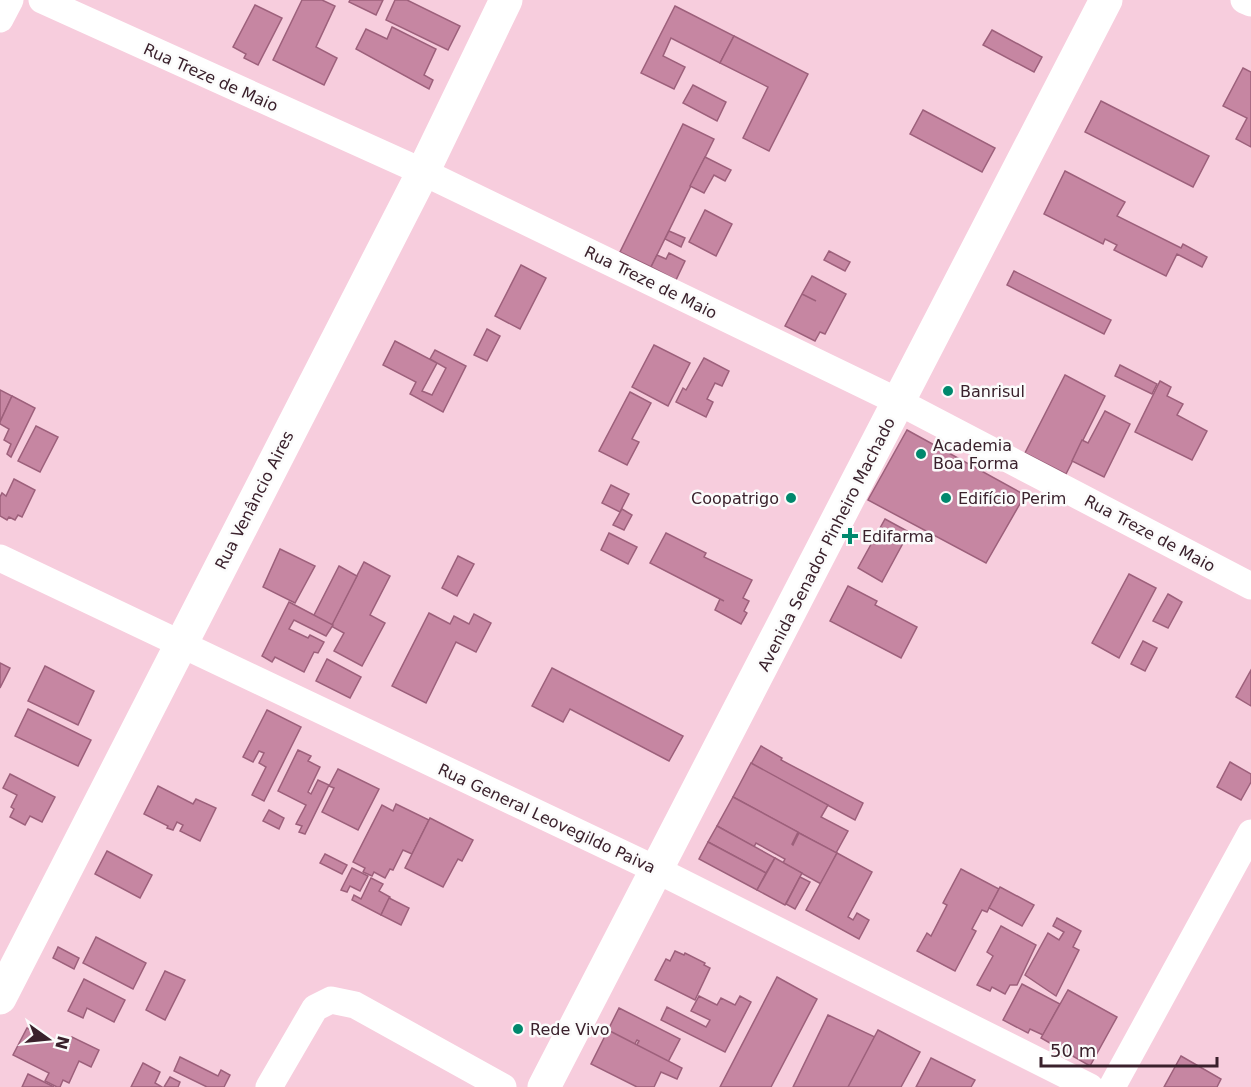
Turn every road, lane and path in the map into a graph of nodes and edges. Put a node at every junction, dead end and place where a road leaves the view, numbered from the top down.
1 (9, 0) edge
2 (42, 0) edge
3 (506, 0) edge
4 (1106, 0) edge
5 (1244, 0) edge
6 (1251, 3) edge
7 (0, 19) edge
8 (423, 172) junction
9 (899, 402) junction
10 (0, 558) edge
11 (1251, 586) edge
12 (180, 644) junction
13 (1251, 833) edge
14 (657, 870) junction
15 (0, 998) edge
16 (269, 1087) edge
17 (503, 1087) edge
18 (544, 1087) edge
19 (1090, 1087) edge
20 (1112, 1087) edge

1 - 7 street
2 - 8 street, Rua Treze de Maio
3 - 8 main road, Rua Venâncio Aires
4 - 9 main road, Avenida Senador Pinheiro Machado
5 - 6 street
8 - 9 street, Rua Treze de Maio
8 - 12 main road, Rua Venâncio Aires
9 - 11 street, Rua Treze de Maio
9 - 14 main road, Avenida Senador Pinheiro Machado
10 - 12 street, Rua General Leovegildo Paiva
12 - 14 street, Rua General Leovegildo Paiva
12 - 15 main road, Rua Venâncio Aires
13 - 20 street
14 - 18 main road, Avenida Senador Pinheiro Machado
14 - 19 street, Rua General Leovegildo Paiva
16 - 17 street

